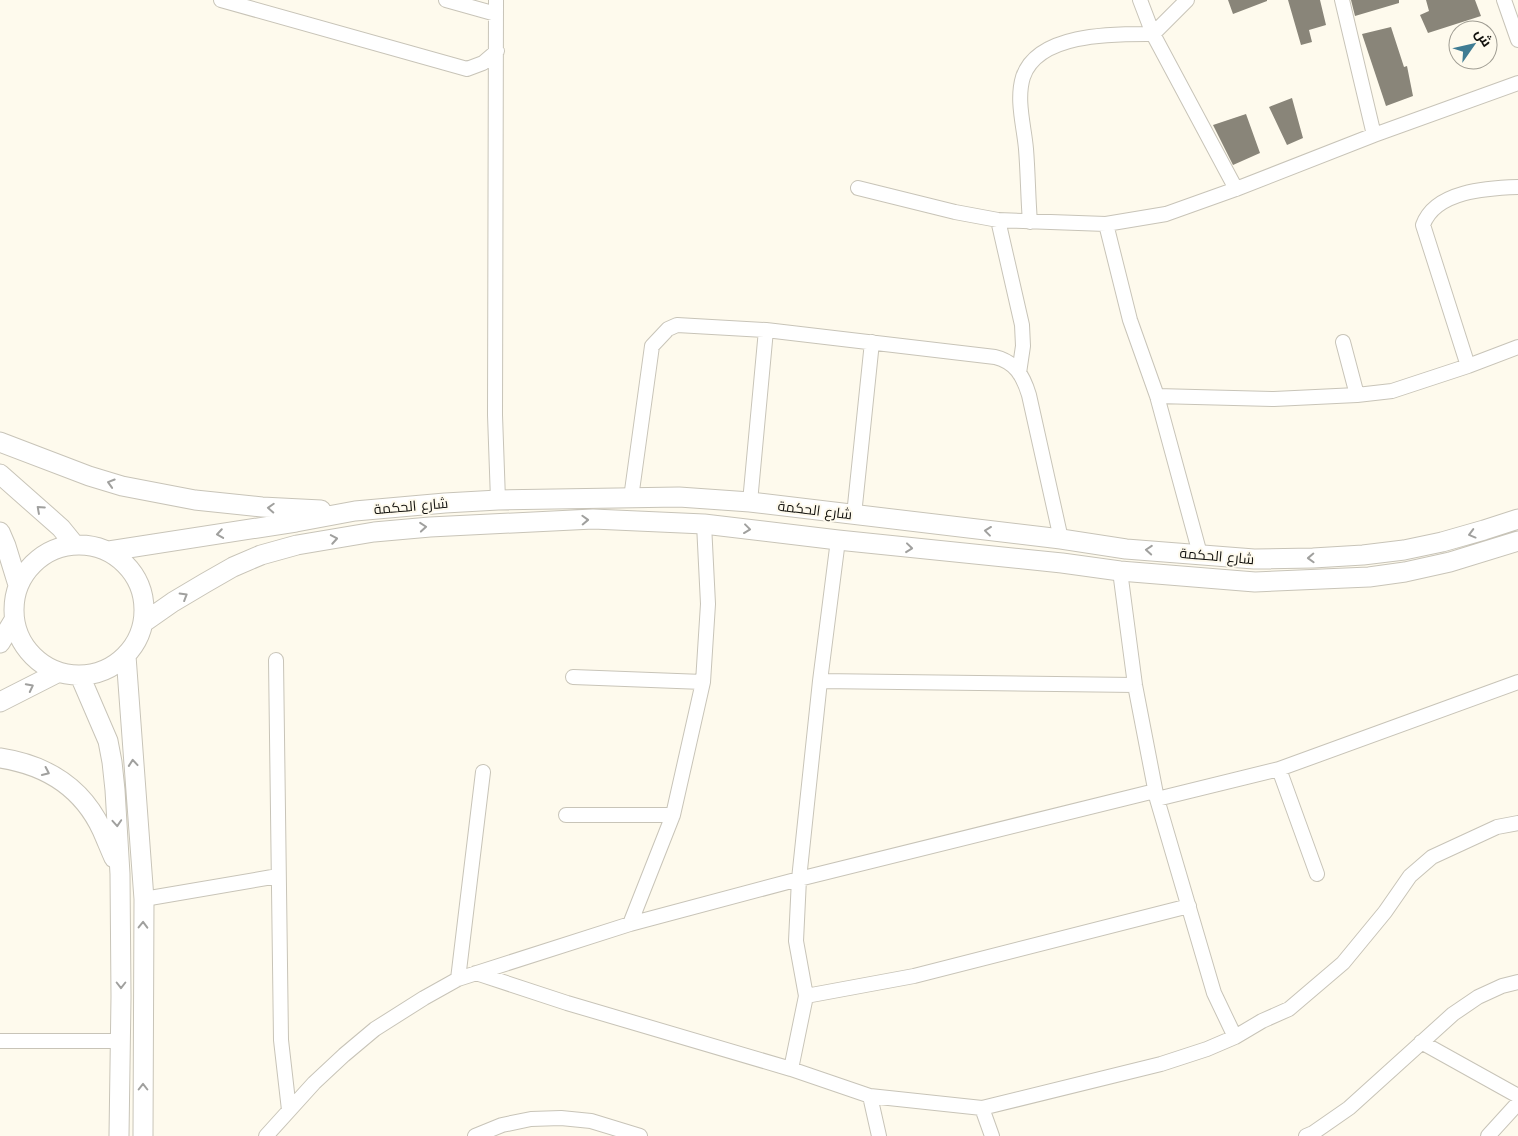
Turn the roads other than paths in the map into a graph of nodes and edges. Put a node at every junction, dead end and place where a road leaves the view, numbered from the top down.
1 (222, 0) edge
2 (446, 0) edge
3 (1140, 0) edge
4 (1187, 0) edge
5 (1342, 0) edge
6 (1504, 0) edge
7 (496, 7) edge
8 (1154, 34) junction
9 (1518, 40) edge
10 (497, 51) junction
11 (1518, 84) edge
12 (1374, 135) junction
13 (1518, 187) edge
14 (858, 188) dead end
15 (1236, 190) junction
16 (998, 220) junction
17 (1030, 222) junction
18 (1106, 224) junction
19 (766, 330) junction
20 (872, 342) junction
21 (1343, 342) dead end
22 (1518, 347) edge
23 (1468, 366) junction
24 (1019, 373) junction
25 (1157, 396) junction
26 (1358, 396) junction
27 (0, 442) edge
28 (0, 474) edge
29 (631, 498) junction
30 (498, 500) junction
31 (750, 502) junction
32 (355, 511) junction
33 (854, 515) junction
34 (1518, 519) edge
35 (704, 524) junction
36 (0, 532) edge
37 (1061, 539) junction
38 (838, 540) junction
39 (1518, 541) edge
40 (74, 544) junction
41 (109, 551) junction
42 (1200, 554) junction
43 (1120, 571) junction
44 (18, 585) junction
45 (14, 620) junction
46 (143, 623) junction
47 (0, 643) edge
48 (126, 656) junction
49 (276, 660) dead end
50 (59, 672) junction
51 (80, 676) junction
52 (573, 677) dead end
53 (820, 681) junction
54 (703, 682) junction
55 (1518, 682) edge
56 (1135, 685) junction
57 (0, 702) edge
58 (0, 758) edge
59 (1279, 769) junction
60 (483, 772) dead end
61 (1156, 795) junction
62 (566, 815) dead end
63 (673, 816) junction
64 (1518, 823) edge
65 (120, 874) junction
66 (1317, 874) dead end
67 (278, 876) junction
68 (799, 879) junction
69 (144, 898) junction
70 (1190, 906) junction
71 (630, 924) junction
72 (476, 973) junction
73 (458, 979) junction
74 (1518, 982) edge
75 (806, 996) junction
76 (1235, 1037) junction
77 (0, 1040) edge
78 (120, 1041) junction
79 (1421, 1042) junction
80 (791, 1069) junction
81 (870, 1096) junction
82 (1518, 1096) edge
83 (1518, 1102) edge
84 (982, 1108) junction
85 (288, 1110) junction
86 (119, 1136) edge
87 (143, 1136) edge
88 (266, 1136) edge
89 (475, 1136) edge
90 (640, 1136) edge
91 (879, 1136) edge
92 (992, 1136) edge
93 (1306, 1136) edge
94 (1488, 1136) edge

1 - 10 street
2 - 7 street
3 - 8 street
4 - 8 street
5 - 12 street
6 - 9 street
7 - 10 street
8 - 15 street
8 - 17 street
10 - 30 street
11 - 12 street
12 - 15 street
13 - 23 street
14 - 16 street
15 - 18 street
16 - 17 street
16 - 24 street
17 - 18 street
18 - 25 street
19 - 20 street
19 - 29 street
19 - 31 street
20 - 24 street
20 - 33 street
21 - 26 street
22 - 23 street
23 - 26 street
24 - 37 street
25 - 26 street
25 - 42 street
32 -> 27 street
40 -> 28 street
29 - 30 street, شارع الحكمة
29 - 31 street, شارع الحكمة
30 - 32 street, شارع الحكمة
31 - 33 street, شارع الحكمة
32 -> 41 street, شارع الحكمة
37 -> 33 street, شارع الحكمة
34 -> 42 street, شارع الحكمة
35 -> 38 street, شارع الحكمة
46 -> 35 street, شارع الحكمة
35 - 54 street
36 - 44 street
42 -> 37 street, شارع الحكمة
38 -> 43 street, شارع الحكمة
38 - 53 street
39 - 43 street, شارع الحكمة
40 - 41 street
40 - 44 street
41 - 46 street
43 - 56 street
44 - 45 street
45 - 47 street
45 - 50 street
46 - 48 street
48 - 51 street
69 -> 48 street
49 - 67 street
50 - 51 street
57 -> 50 street
51 -> 65 street
52 - 54 street
53 - 56 street
53 - 68 street
54 - 63 street
55 - 59 street
56 - 61 street
58 -> 65 street
59 - 61 street
59 - 66 street
60 - 73 street
61 - 68 street
61 - 70 street
62 - 63 street
63 - 71 street
64 - 76 street
65 -> 78 street
67 - 69 street
67 - 85 street
68 - 71 street
68 - 75 street
87 -> 69 street
70 - 75 street
70 - 76 street
71 - 72 street
72 - 73 street
72 - 80 street
73 - 85 street
74 - 79 street
75 - 80 street
76 - 84 street
77 - 78 street
78 - 86 street
79 - 82 street
79 - 93 street
80 - 81 street
81 - 84 street
81 - 91 street
83 - 94 street
84 - 92 street
85 - 88 street
89 - 90 street

